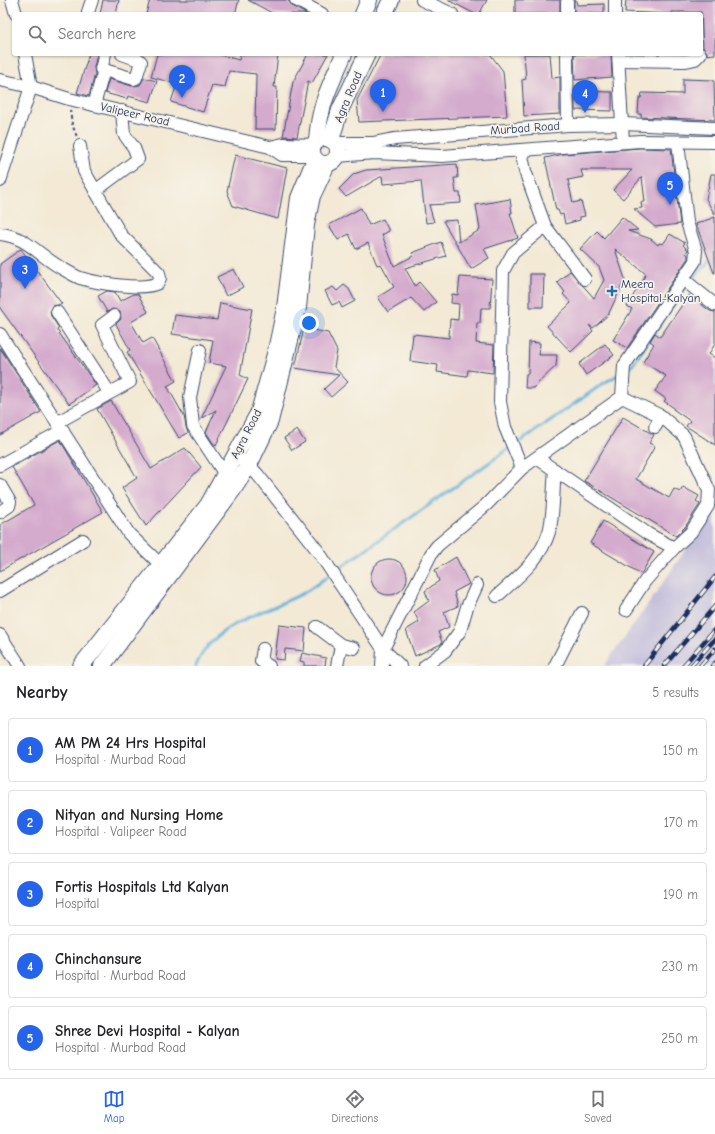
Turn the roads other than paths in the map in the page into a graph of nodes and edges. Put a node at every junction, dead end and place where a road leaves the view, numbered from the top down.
1 (12, 0) edge
2 (92, 0) edge
3 (296, 0) edge
4 (369, 0) edge
5 (391, 0) edge
6 (422, 0) edge
7 (614, 0) edge
8 (15, 12) edge
9 (88, 12) dead end
10 (318, 12) edge
11 (364, 12) edge
12 (385, 12) edge
13 (448, 12) edge
14 (616, 12) edge
15 (25, 56) edge
16 (104, 56) edge
17 (128, 56) edge
18 (343, 56) edge
19 (365, 56) edge
20 (567, 56) edge
21 (698, 56) edge
22 (618, 57) edge
23 (104, 70) junction
24 (0, 80) edge
25 (31, 87) junction
26 (94, 105) junction
27 (122, 111) junction
28 (623, 124) junction
29 (568, 125) junction
30 (715, 128) edge
31 (623, 142) junction
32 (678, 142) junction
33 (715, 142) edge
34 (80, 146) road end
35 (324, 150) junction
36 (522, 150) junction
37 (0, 181) edge
38 (95, 191) junction
39 (545, 226) junction
40 (0, 234) edge
41 (586, 279) dead end
42 (683, 279) junction
43 (715, 305) edge
44 (57, 312) dead end
45 (114, 316) dead end
46 (0, 334) edge
47 (200, 350) dead end
48 (109, 392) junction
49 (622, 392) junction
50 (661, 416) junction
51 (60, 426) junction
52 (655, 427) dead end
53 (235, 456) junction
54 (537, 458) junction
55 (0, 465) edge
56 (248, 465) junction
57 (522, 468) junction
58 (555, 470) junction
59 (226, 476) junction
60 (0, 485) edge
61 (0, 512) edge
62 (83, 540) dead end
63 (674, 548) junction
64 (160, 564) junction
65 (477, 586) dead end
66 (0, 591) edge
67 (498, 596) dead end
68 (626, 610) dead end
69 (582, 613) dead end
70 (318, 627) dead end
71 (0, 635) edge
72 (341, 645) junction
73 (354, 648) dead end
74 (264, 649) dead end
75 (383, 649) junction
76 (20, 666) edge
77 (81, 666) edge
78 (102, 666) edge
79 (269, 666) edge
80 (337, 666) edge
81 (382, 666) edge
82 (400, 666) edge
83 (425, 666) edge
84 (555, 666) edge

1 - 8 street
2 - 9 street
3 - 10 street
4 - 11 main road
5 - 12 main road
6 - 13 street
7 - 14 street
15 - 25 street
16 - 23 street
17 - 23 street
18 - 35 main road, Agra Road
19 - 35 main road, Agra Road
20 - 29 street
21 - 22 street
22 - 28 street
23 - 26 street
24 - 25 street, Valipeer Road
25 - 26 street, Valipeer Road
25 - 37 street
26 - 27 street, Valipeer Road
27 - 35 street, Valipeer Road
27 - 38 street
28 - 29 street, Murbad Road
28 - 30 street, Murbad Road
28 - 31 street
29 - 35 street, Murbad Road
31 - 32 street, Murbad Road
31 - 36 street, Murbad Road
32 - 33 street, Murbad Road
32 - 42 street
34 - 38 street
35 - 36 street, Murbad Road
35 - 53 main road, Agra Road
35 - 56 main road, Agra Road
36 - 39 street
38 - 40 street
39 - 41 street
39 - 57 street
42 - 43 street
42 - 49 street
44 - 48 street
45 - 48 street
46 - 51 street
47 - 59 street
48 - 51 street
49 - 50 street
49 - 54 street
50 - 52 street
50 - 63 street
51 - 55 street
51 - 64 street
53 - 56 street
53 - 59 main road, Agra Road
54 - 57 street
54 - 58 street
56 - 75 street
56 - 78 main road, Agra Road
57 - 75 street
58 - 63 street
58 - 67 street
59 - 64 main road, Agra Road
60 - 61 street
62 - 66 street
63 - 68 street
64 - 77 main road, Agra Road
65 - 83 street
69 - 84 street
70 - 72 street
71 - 76 street
72 - 73 street
72 - 80 street
74 - 79 street
75 - 81 street
75 - 82 street

